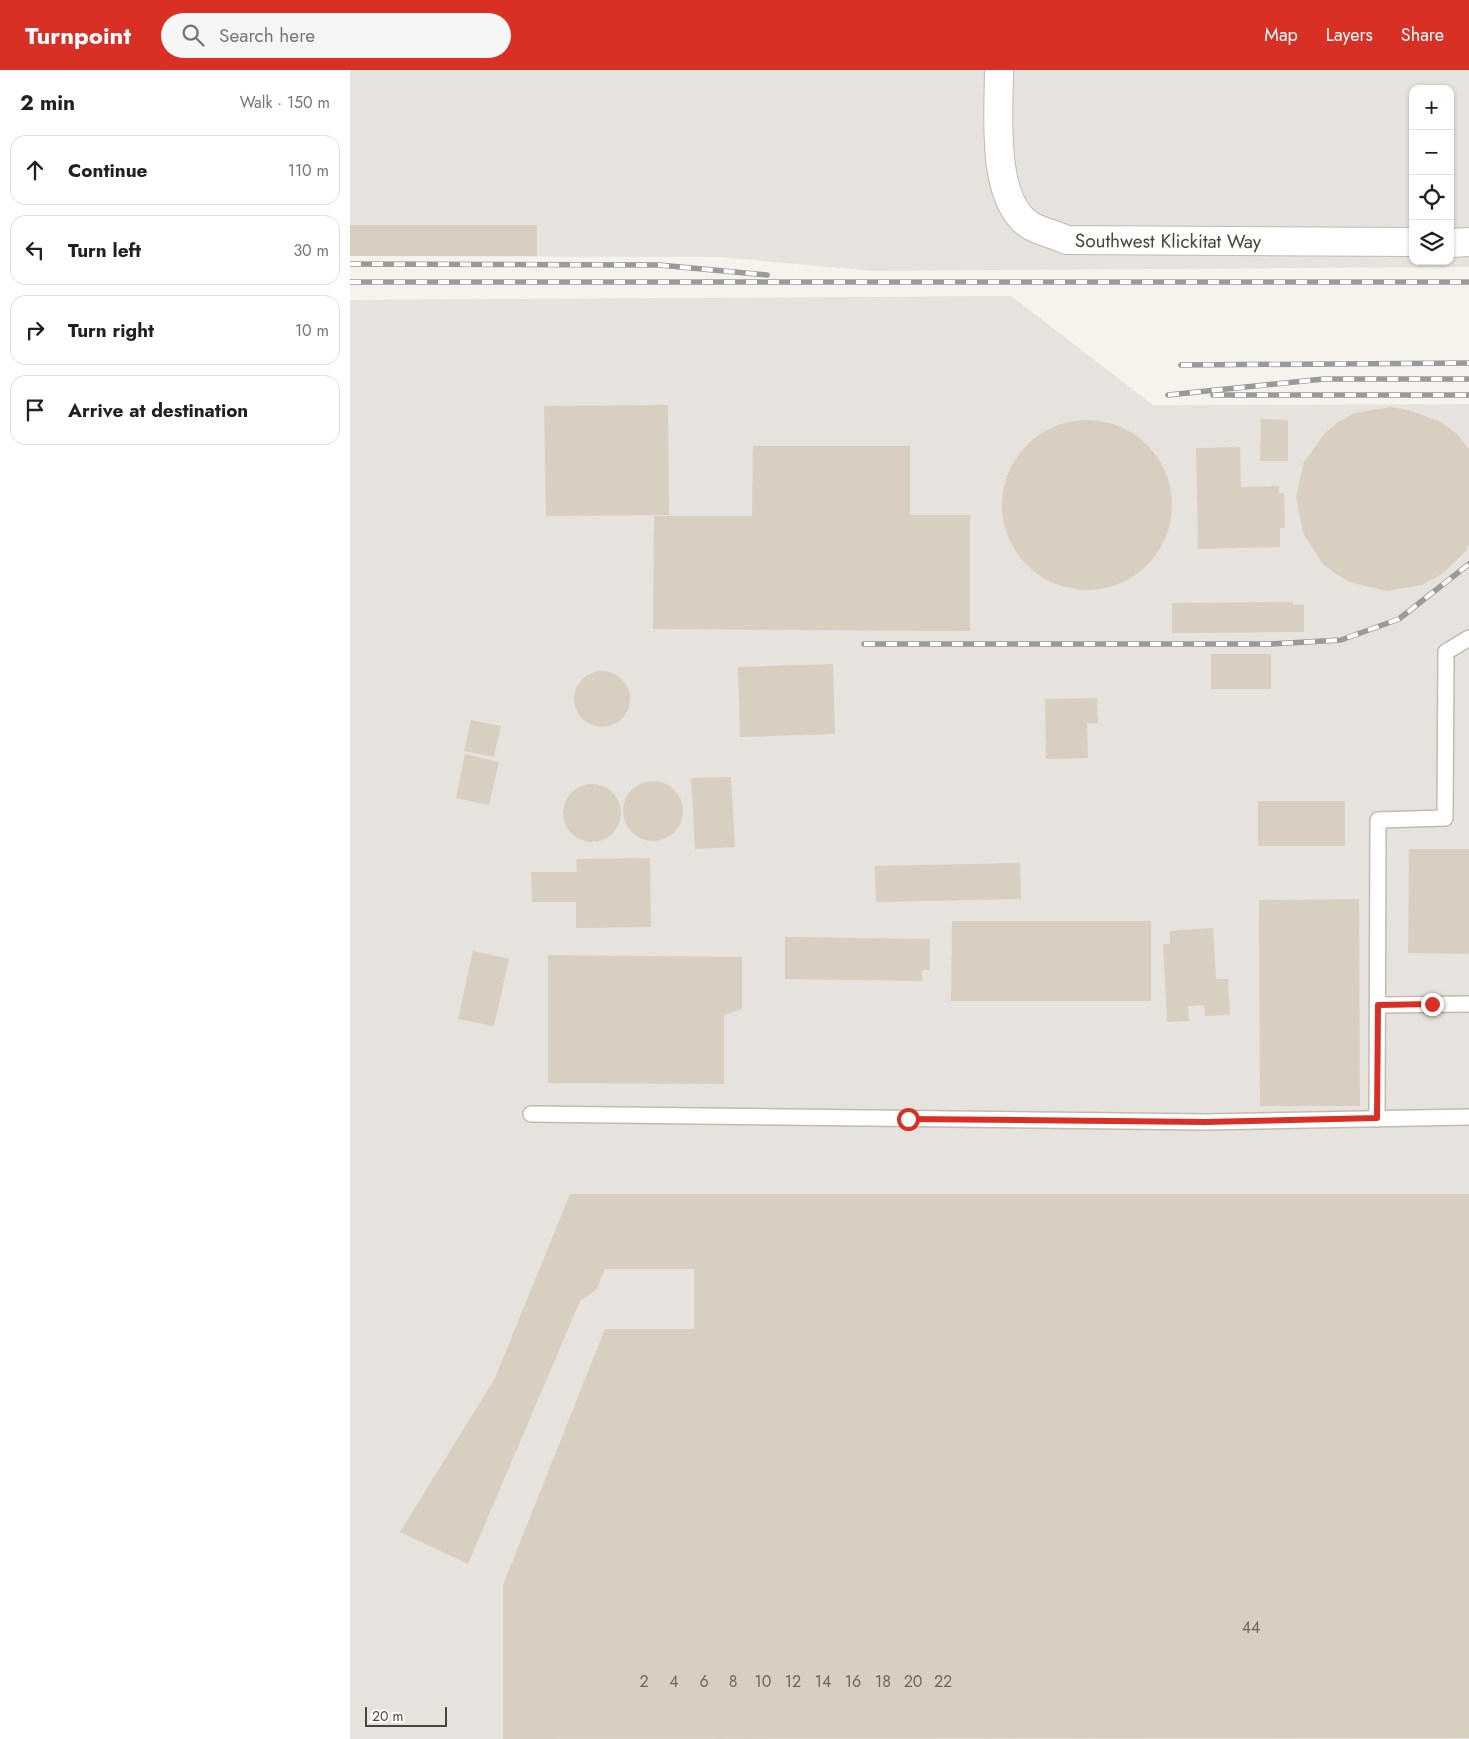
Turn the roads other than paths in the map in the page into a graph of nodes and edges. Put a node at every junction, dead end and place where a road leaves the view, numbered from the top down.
1 (999, 70) edge
2 (1409, 242) edge
3 (1469, 242) edge
4 (1454, 243) edge
5 (1469, 638) edge
6 (1469, 1004) edge
7 (1378, 1005) junction
8 (531, 1114) dead end
9 (1469, 1117) edge
10 (1377, 1118) junction

1 - 2 street, Southwest Klickitat Way
3 - 4 street
5 - 7 lane
6 - 7 lane
7 - 10 lane
8 - 10 lane
9 - 10 lane

